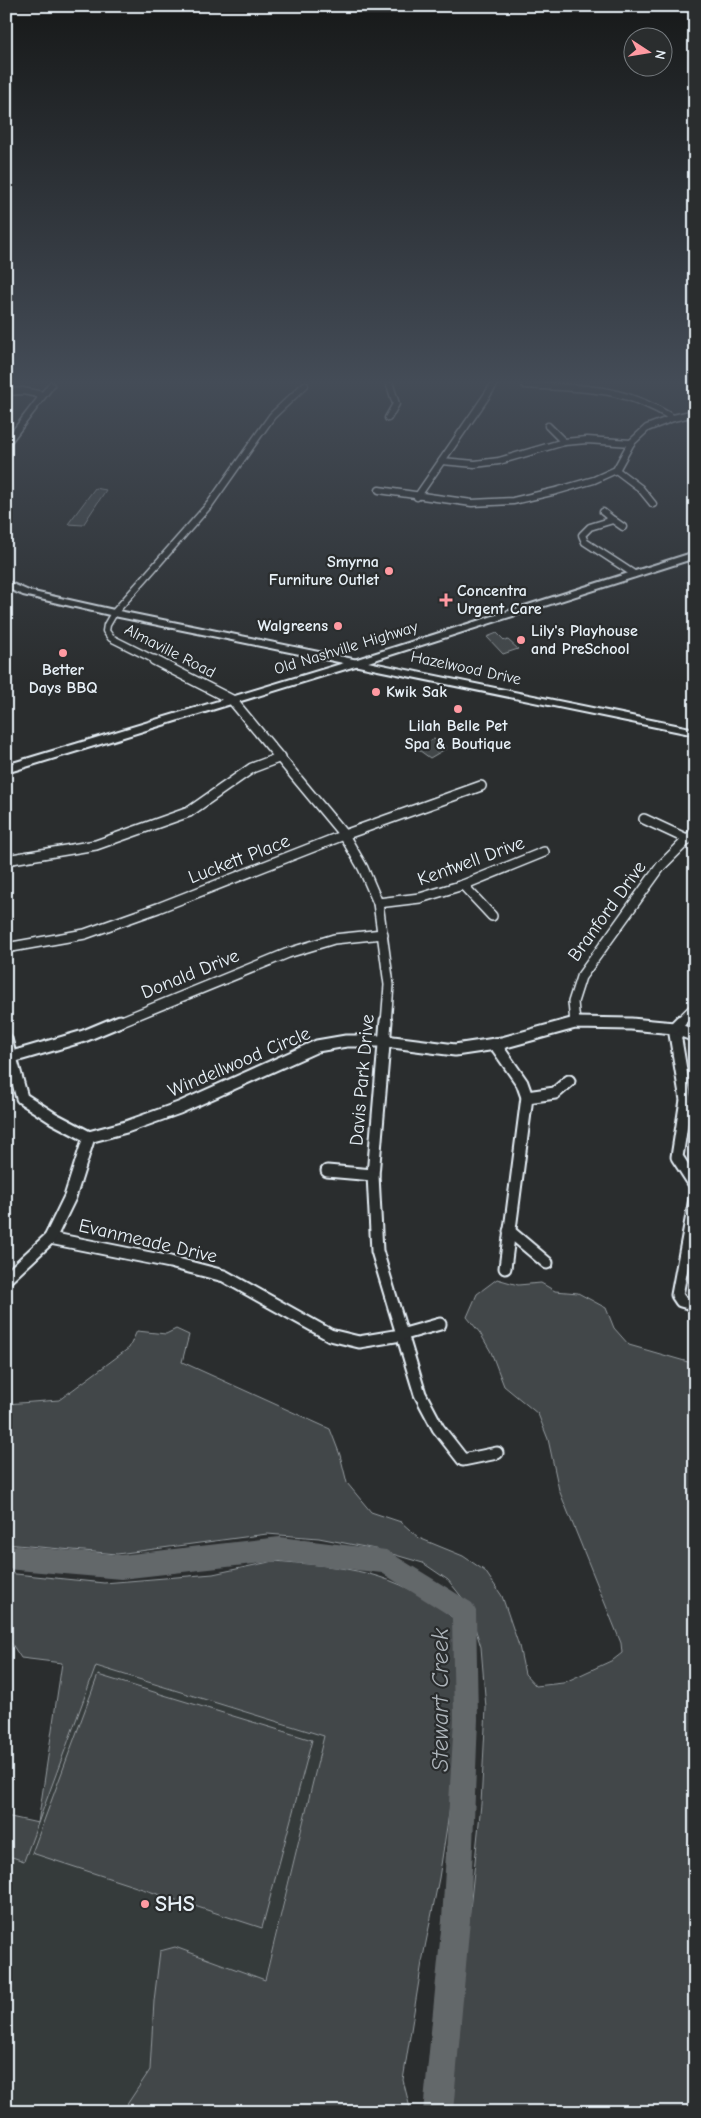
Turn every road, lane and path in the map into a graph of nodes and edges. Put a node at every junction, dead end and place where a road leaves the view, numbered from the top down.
1 (224, 484) edge
2 (426, 484) edge
3 (581, 484) edge
4 (634, 484) edge
5 (379, 490) dead end
6 (417, 497) junction
7 (653, 504) dead end
8 (603, 512) dead end
9 (613, 520) junction
10 (623, 527) dead end
11 (695, 555) edge
12 (634, 574) junction
13 (6, 584) edge
14 (114, 613) junction
15 (358, 662) junction
16 (232, 700) junction
17 (695, 732) edge
18 (281, 757) junction
19 (6, 770) edge
20 (480, 786) dead end
21 (644, 819) dead end
22 (695, 832) edge
23 (344, 835) junction
24 (687, 839) junction
25 (544, 852) dead end
26 (6, 860) edge
27 (463, 885) junction
28 (378, 903) junction
29 (492, 916) dead end
30 (383, 934) junction
31 (6, 948) edge
32 (695, 1007) edge
33 (575, 1023) junction
34 (674, 1028) junction
35 (695, 1036) edge
36 (6, 1038) edge
37 (386, 1041) junction
38 (495, 1044) junction
39 (12, 1057) junction
40 (569, 1081) dead end
41 (527, 1097) junction
42 (690, 1101) edge
43 (89, 1137) junction
44 (327, 1171) dead end
45 (372, 1175) junction
46 (695, 1185) edge
47 (695, 1199) edge
48 (509, 1231) junction
49 (50, 1238) junction
50 (547, 1263) dead end
51 (505, 1268) dead end
52 (6, 1279) edge
53 (695, 1305) edge
54 (440, 1324) dead end
55 (401, 1336) junction
56 (497, 1454) dead end

1 - 14 street
2 - 6 street
3 - 6 street
4 - 7 street
5 - 6 street
8 - 9 street
9 - 10 street
9 - 12 street
11 - 12 main road, Old Nashville Highway
12 - 15 main road, Old Nashville Highway
13 - 14 street, Almaville Road
14 - 15 street, Hazelwood Drive
14 - 16 street, Almaville Road
15 - 16 main road, Old Nashville Highway
15 - 17 street, Hazelwood Drive
16 - 18 street, Davis Park Drive
16 - 19 main road, Old Nashville Highway
18 - 23 street, Davis Park Drive
18 - 26 street
20 - 23 street, Luckett Place
21 - 24 street
22 - 24 street, Branford Drive
23 - 28 street, Davis Park Drive
23 - 31 street, Luckett Place
24 - 33 street, Branford Drive
25 - 27 street, Kentwell Drive
27 - 28 street, Kentwell Drive
27 - 29 street
28 - 30 street, Davis Park Drive
30 - 37 street, Davis Park Drive
30 - 39 street, Donald Drive
32 - 34 street
33 - 34 street, Windellwood Circle
33 - 38 street, Windellwood Circle
34 - 35 street, Windellwood Circle
34 - 42 street
36 - 39 street
37 - 38 street, Windellwood Circle
37 - 43 street, Windellwood Circle
37 - 45 street, Davis Park Drive
38 - 41 street
39 - 43 street
40 - 41 street
41 - 48 street
42 - 46 street
43 - 49 street
44 - 45 street
45 - 55 street, Davis Park Drive
47 - 53 street
48 - 50 street
48 - 51 street
49 - 52 street
49 - 55 street, Evanmeade Drive
54 - 55 street, Evanmeade Drive
55 - 56 street, Davis Park Drive

